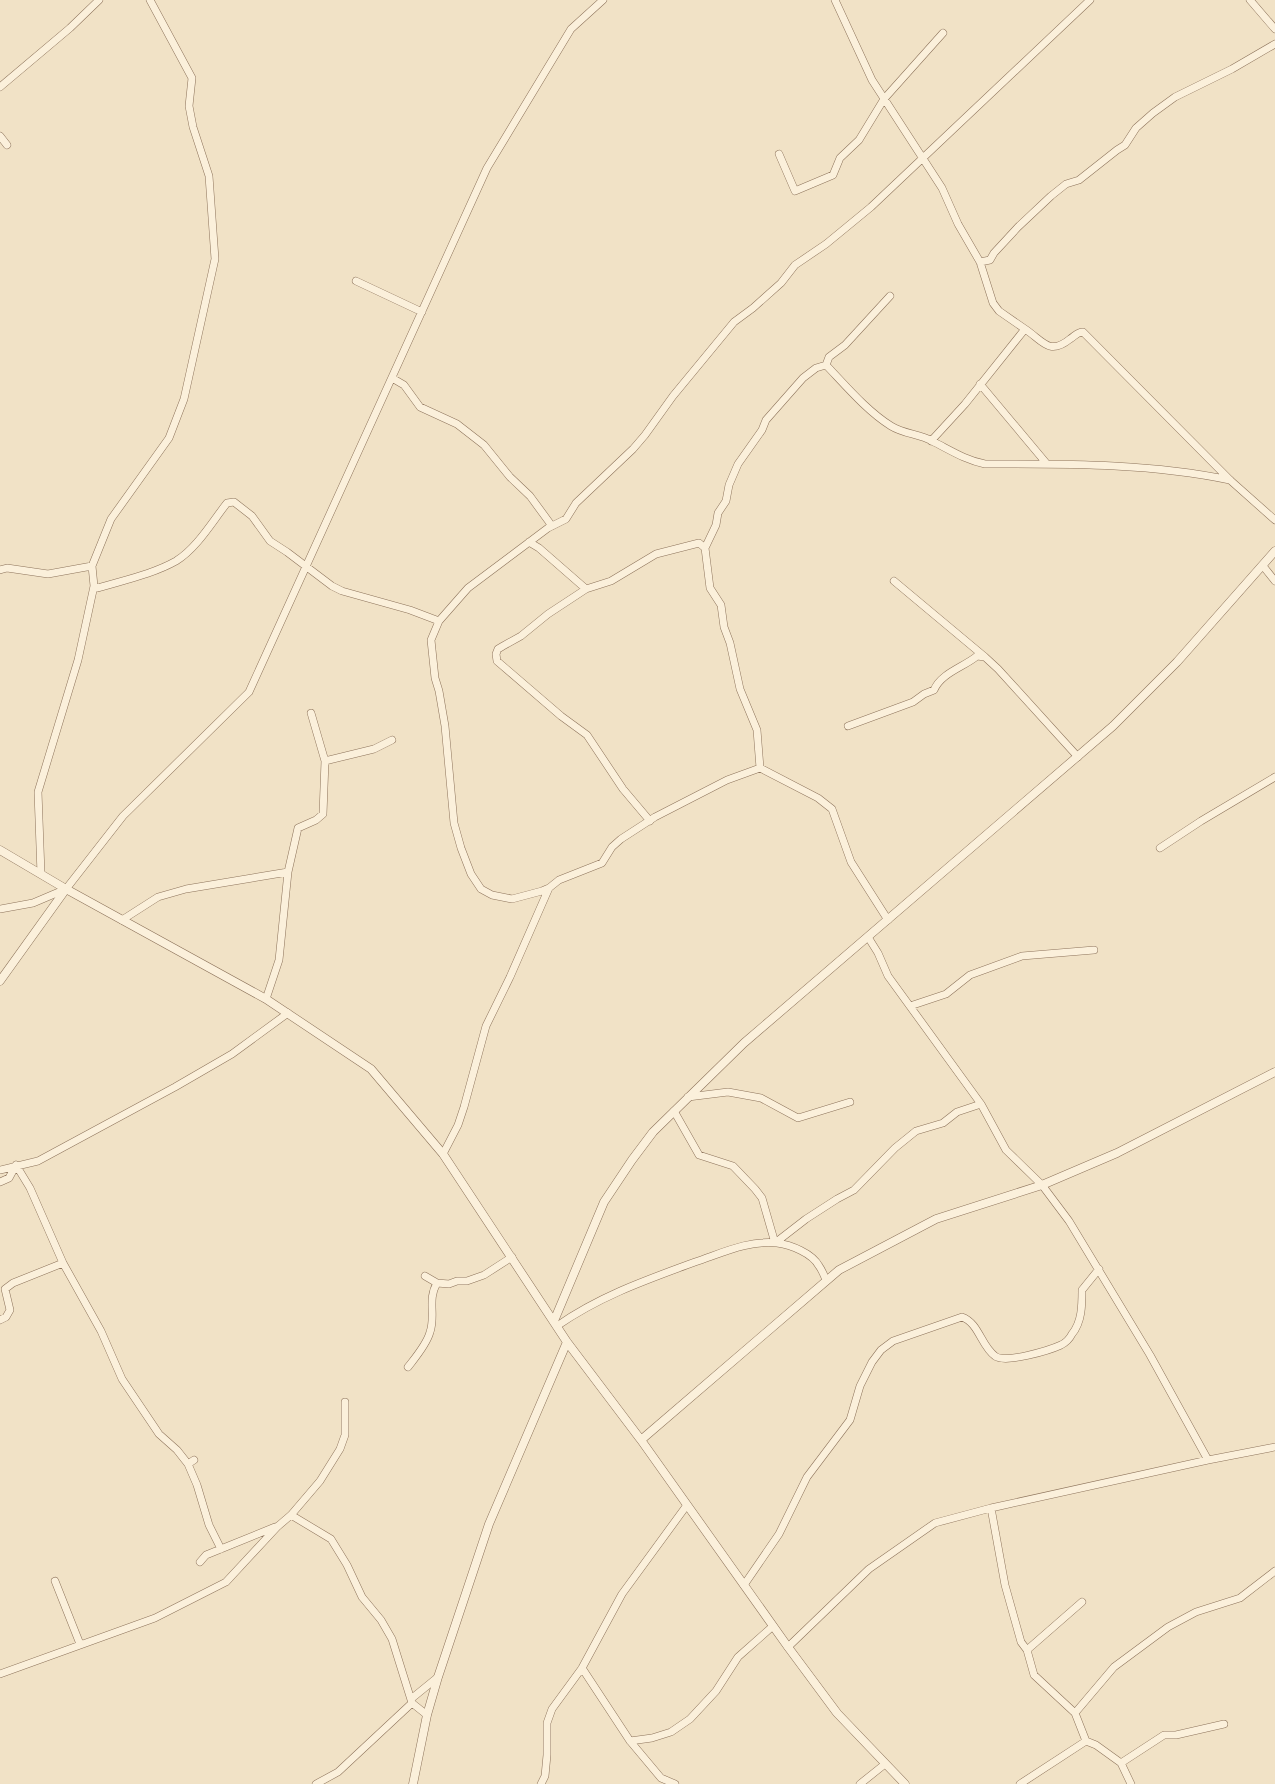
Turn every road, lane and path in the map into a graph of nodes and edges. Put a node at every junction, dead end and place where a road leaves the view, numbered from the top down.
1 (99, 0) edge
2 (150, 0) edge
3 (603, 0) edge
4 (835, 0) edge
5 (1090, 0) edge
6 (1250, 0) edge
7 (1275, 29) edge
8 (944, 33) dead end
9 (1275, 44) edge
10 (0, 86) edge
11 (884, 99) junction
12 (0, 136) edge
13 (7, 145) dead end
14 (779, 154) dead end
15 (922, 159) junction
16 (980, 262) junction
17 (356, 281) dead end
18 (890, 296) dead end
19 (422, 312) junction
20 (1025, 329) junction
21 (826, 365) junction
22 (392, 378) junction
23 (980, 384) junction
24 (931, 441) junction
25 (1047, 464) junction
26 (1230, 480) junction
27 (1275, 520) edge
28 (552, 526) junction
29 (529, 542) junction
30 (705, 548) junction
31 (1275, 551) edge
32 (92, 566) junction
33 (307, 566) junction
34 (1263, 566) junction
35 (0, 570) edge
36 (894, 581) dead end
37 (1275, 581) edge
38 (94, 586) junction
39 (586, 589) junction
40 (439, 621) junction
41 (985, 657) junction
42 (311, 713) dead end
43 (848, 726) dead end
44 (392, 740) dead end
45 (1078, 757) junction
46 (325, 761) junction
47 (760, 768) junction
48 (1275, 777) edge
49 (650, 821) junction
50 (1160, 848) dead end
51 (0, 850) edge
52 (288, 872) junction
53 (41, 874) junction
54 (549, 888) junction
55 (66, 889) junction
56 (0, 910) edge
57 (122, 920) junction
58 (888, 920) junction
59 (868, 937) junction
60 (1094, 950) dead end
61 (0, 981) edge
62 (266, 999) junction
63 (910, 1006) junction
64 (288, 1013) junction
65 (1275, 1072) edge
66 (688, 1097) junction
67 (850, 1102) dead end
68 (981, 1104) junction
69 (674, 1111) junction
70 (443, 1154) junction
71 (16, 1165) junction
72 (0, 1170) edge
73 (0, 1182) edge
74 (1042, 1185) junction
75 (775, 1243) junction
76 (512, 1257) junction
77 (63, 1263) junction
78 (1099, 1269) junction
79 (425, 1276) dead end
80 (826, 1280) junction
81 (438, 1282) junction
82 (0, 1320) edge
83 (556, 1324) junction
84 (567, 1342) junction
85 (408, 1367) dead end
86 (345, 1402) dead end
87 (641, 1440) junction
88 (1275, 1447) edge
89 (1208, 1460) junction
90 (687, 1505) junction
91 (991, 1508) junction
92 (291, 1515) junction
93 (277, 1527) junction
94 (221, 1548) junction
95 (200, 1562) dead end
96 (1275, 1571) edge
97 (55, 1582) dead end
98 (744, 1585) junction
99 (1082, 1602) dead end
100 (773, 1626) junction
101 (80, 1644) junction
102 (788, 1647) junction
103 (1027, 1650) junction
104 (582, 1668) junction
105 (0, 1674) edge
106 (438, 1677) junction
107 (411, 1701) junction
108 (1075, 1713) junction
109 (427, 1715) junction
110 (1224, 1724) dead end
111 (630, 1741) junction
112 (1086, 1741) junction
113 (1121, 1763) junction
114 (885, 1764) junction
115 (316, 1784) edge
116 (413, 1784) edge
117 (541, 1784) edge
118 (675, 1784) edge
119 (860, 1784) edge
120 (905, 1784) edge
121 (1020, 1784) edge
122 (1131, 1784) edge

1 - 10 street
2 - 32 street
3 - 19 street
4 - 11 street
5 - 15 street
6 - 7 street
8 - 11 street
9 - 16 street
11 - 14 street
11 - 15 street
12 - 13 street
15 - 16 street
15 - 28 street
16 - 20 street
17 - 19 street
18 - 21 street
19 - 22 street
20 - 23 street
20 - 26 street
21 - 24 street
21 - 30 street
22 - 28 street
22 - 33 street
23 - 24 street
23 - 25 street
24 - 25 street
25 - 26 street
26 - 27 street
28 - 29 street
29 - 39 street
29 - 40 street
30 - 39 street
30 - 47 street
31 - 34 street
32 - 35 street
32 - 38 street
33 - 38 street
33 - 40 street
33 - 55 street
34 - 37 street
34 - 45 street
36 - 41 street
38 - 53 street
39 - 49 street
40 - 54 street
41 - 43 street
41 - 45 street
42 - 46 street
44 - 46 street
45 - 58 street
46 - 52 street
47 - 49 street
47 - 58 street
48 - 50 street
49 - 54 street
51 - 53 street
52 - 57 street
52 - 62 street
53 - 55 street
54 - 70 street
55 - 56 street
55 - 57 street
55 - 61 street
57 - 62 street
58 - 59 street
59 - 63 street
59 - 66 street
60 - 63 street
62 - 64 street
63 - 68 street
64 - 70 street
64 - 71 street
65 - 74 street
66 - 67 street
66 - 69 street
68 - 74 street
68 - 75 street
69 - 75 street
69 - 83 street
70 - 76 street
71 - 72 street
71 - 73 street
71 - 77 street
74 - 78 street
74 - 80 street
75 - 80 street
75 - 83 street
76 - 81 street
76 - 83 street
77 - 82 street
77 - 94 street
78 - 89 street
78 - 98 street
79 - 81 street
80 - 87 street
81 - 85 street
83 - 84 street
84 - 87 street
84 - 106 street
86 - 92 street
87 - 90 street
88 - 89 street
89 - 91 street
90 - 98 street
90 - 104 street
91 - 102 street
91 - 103 street
92 - 93 street
92 - 107 street
93 - 94 street
93 - 101 street
94 - 95 street
96 - 108 street
97 - 101 street
98 - 100 street
99 - 103 street
100 - 102 street
100 - 111 street
101 - 105 street
102 - 114 street
103 - 108 street
104 - 111 street
104 - 117 street
106 - 107 street
106 - 109 street
107 - 109 street
107 - 115 street
108 - 112 street
109 - 116 street
110 - 113 street
111 - 118 street
112 - 113 street
112 - 121 street
113 - 122 street
114 - 119 street
114 - 120 street

